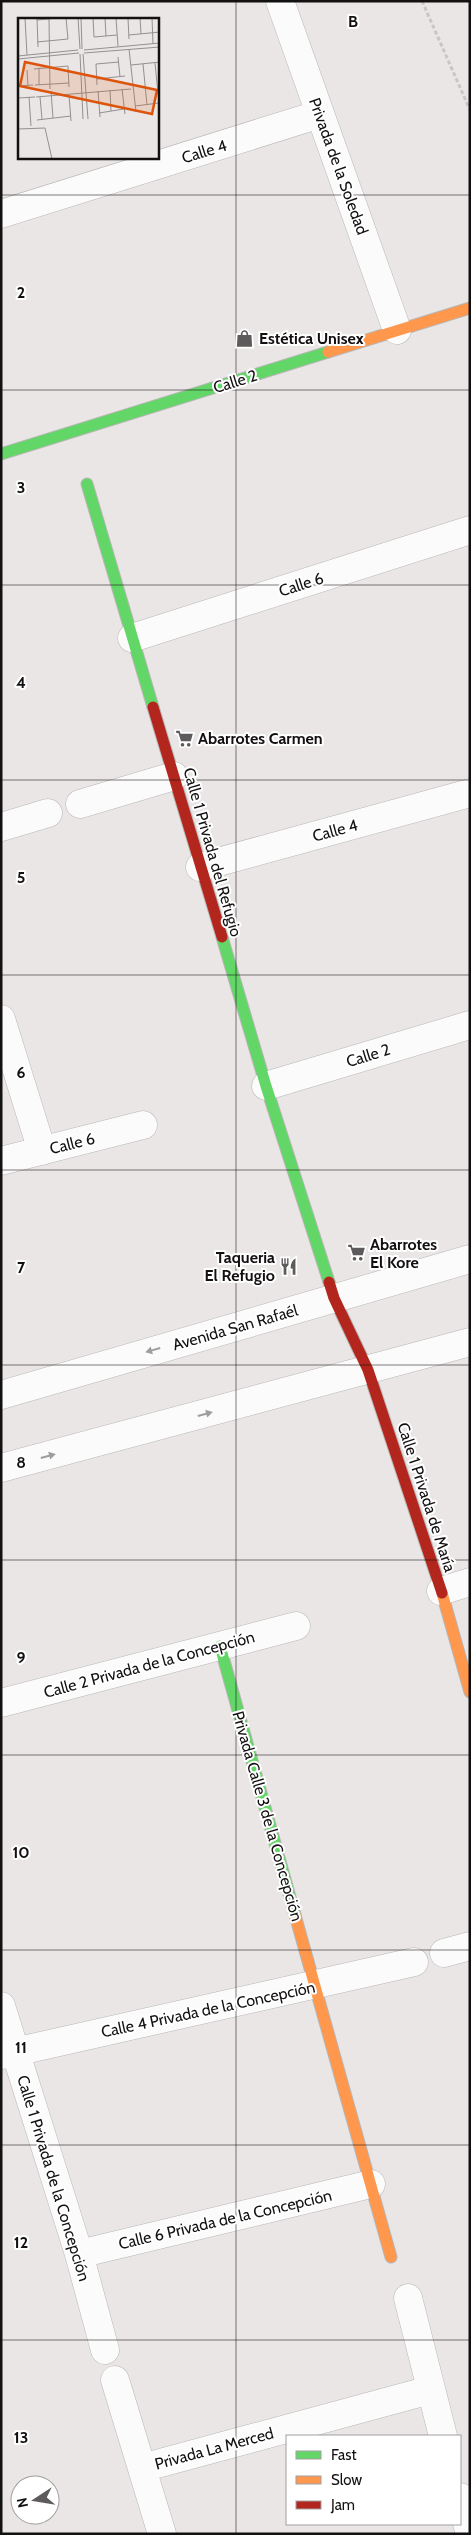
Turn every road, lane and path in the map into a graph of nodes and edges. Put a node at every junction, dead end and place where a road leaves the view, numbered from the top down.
1 (280, 1) edge
2 (422, 1) edge
3 (470, 110) edge
4 (320, 114) junction
5 (1, 214) edge
6 (470, 308) edge
7 (397, 330) junction
8 (1, 454) edge
9 (87, 484) dead end
10 (470, 530) edge
11 (132, 638) junction
12 (174, 776) junction
13 (470, 793) edge
14 (80, 804) dead end
15 (48, 813) dead end
16 (1, 827) edge
17 (200, 867) junction
18 (1, 1019) edge
19 (470, 1025) edge
20 (266, 1086) junction
21 (143, 1125) dead end
22 (42, 1150) junction
23 (1, 1161) edge
24 (470, 1259) edge
25 (334, 1298) junction
26 (470, 1342) edge
27 (368, 1370) junction
28 (1, 1394) edge
29 (1, 1468) edge
30 (470, 1582) edge
31 (441, 1591) junction
32 (296, 1626) dead end
33 (220, 1646) junction
34 (470, 1692) edge
35 (1, 1703) edge
36 (414, 1962) dead end
37 (316, 1986) junction
38 (1, 2006) edge
39 (8, 2053) edge
40 (371, 2184) junction
41 (79, 2254) junction
42 (391, 2257) dead end
43 (408, 2298) dead end
44 (105, 2350) dead end
45 (115, 2380) dead end
46 (430, 2390) junction
47 (443, 2435) edge
48 (142, 2468) junction
49 (461, 2501) edge
50 (162, 2534) edge
51 (470, 2534) edge

1 - 4 street, Privada de la Soledad
2 - 3 path
4 - 5 street, Calle 4
4 - 7 street, Privada de la Soledad
6 - 7 street, Calle 2
7 - 8 street, Calle 2
9 - 11 street, Calle 1 Privada del Refugio
10 - 11 street, Calle 6
11 - 12 street, Calle 1 Privada del Refugio
12 - 14 street
12 - 17 street, Calle 1 Privada del Refugio
13 - 17 street, Calle 4
15 - 16 street
17 - 20 street, Calle 1 Privada del Refugio
18 - 22 street
19 - 20 street, Calle 2
20 - 25 street, Calle 1 Privada del Refugio
21 - 22 street, Calle 6
22 - 23 street, Calle 6
24 - 25 street, Avenida San Rafaél
25 - 27 street, Calle 1 Privada de María
25 -> 28 street, Avenida San Rafaél
26 - 27 street
29 -> 27 street
27 - 31 street, Calle 1 Privada de María
30 - 31 street
31 - 34 street, Calle 1 Privada de María
32 - 33 street, Calle 2 Privada de la Concepción
33 - 35 street, Calle 2 Privada de la Concepción
33 - 37 street, Privada Calle 3 de la Concepción
36 - 37 street, Calle 4 Privada de la Concepción
37 - 39 street, Calle 4 Privada de la Concepción
37 - 40 street, Privada Calle 3 de la Concepción
38 - 39 street, Calle 1 Privada de la Concepción
39 - 41 street, Calle 1 Privada de la Concepción
40 - 41 street, Calle 6 Privada de la Concepción
40 - 42 street
41 - 44 street, Calle 1 Privada de la Concepción
43 - 46 street
45 - 48 street
46 - 47 street
46 - 48 street, Privada La Merced
48 - 50 street
49 - 51 street

